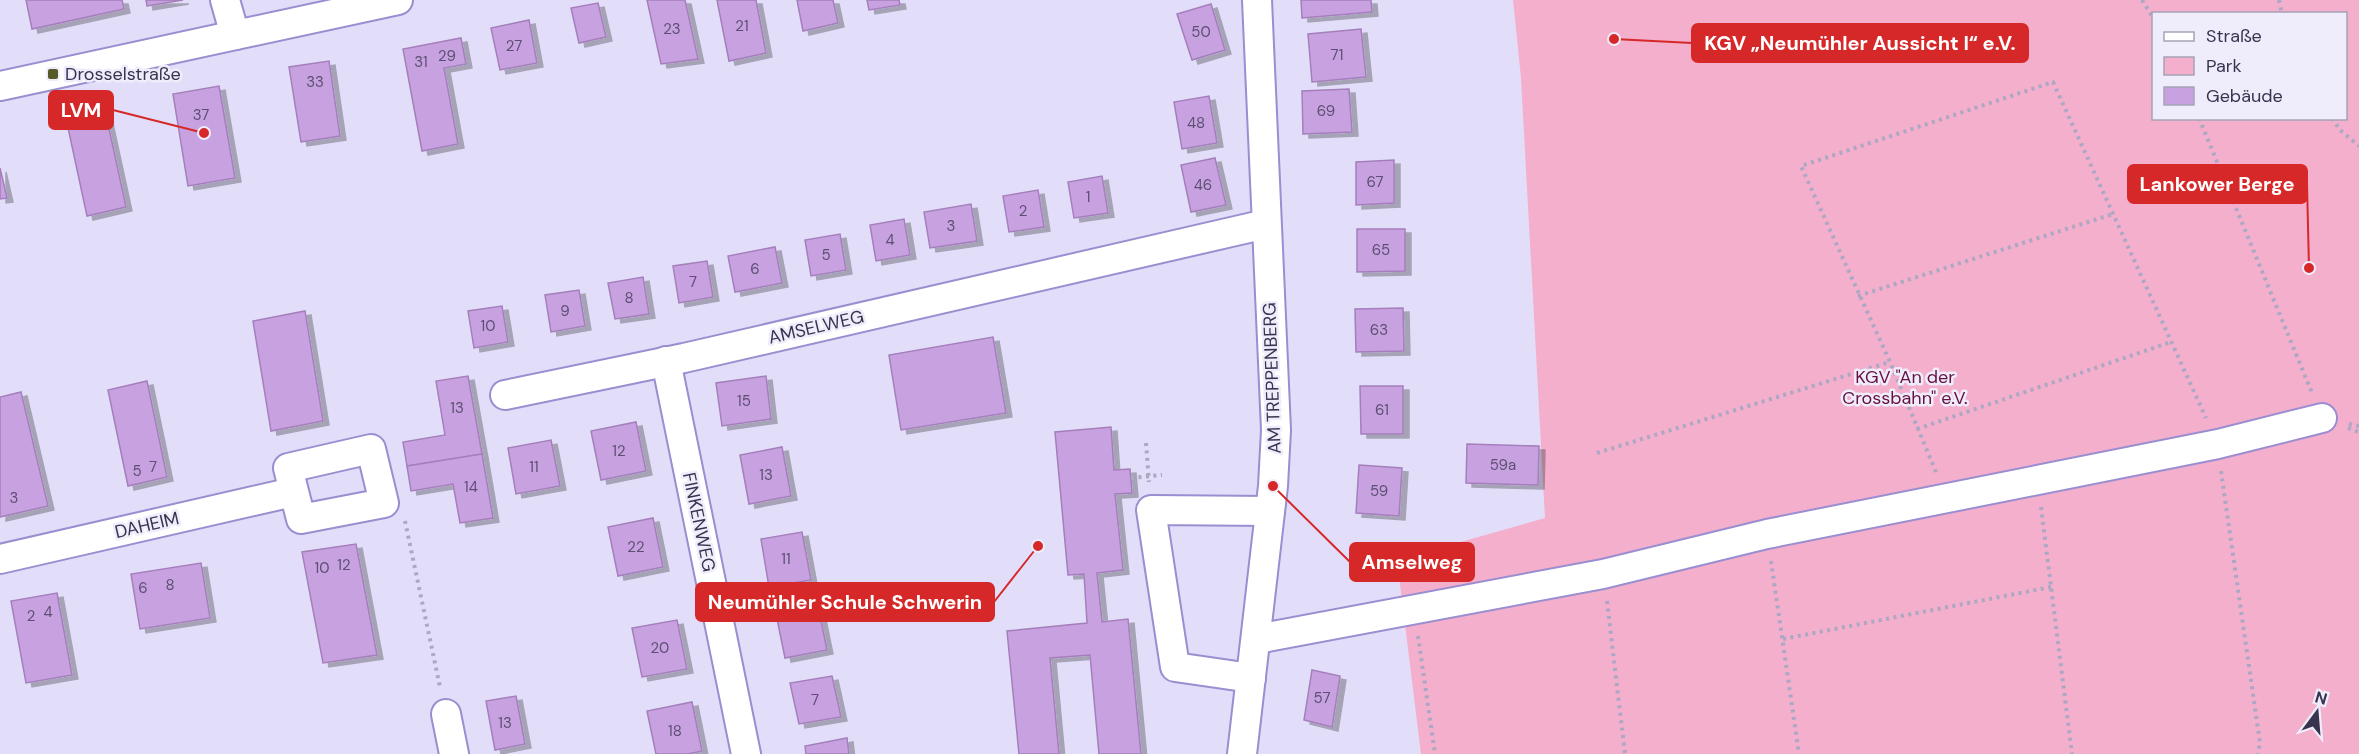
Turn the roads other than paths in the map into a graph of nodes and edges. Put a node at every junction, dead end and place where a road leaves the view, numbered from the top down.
1 (225, 0) edge
2 (398, 0) edge
3 (1257, 0) edge
4 (235, 35) junction
5 (0, 86) edge
6 (1266, 224) junction
7 (666, 361) junction
8 (505, 395) dead end
9 (2322, 418) road end
10 (294, 492) junction
11 (1270, 511) junction
12 (0, 558) edge
13 (1257, 639) junction
14 (1251, 678) junction
15 (446, 714) road end
16 (454, 754) edge
17 (746, 754) edge
18 (1242, 754) edge

1 - 4 street
2 - 4 street
3 - 6 street, AM TREPPENBERG
4 - 5 street
6 - 7 street, AMSELWEG
6 - 11 street, AM TREPPENBERG
7 - 8 street, AMSELWEG
7 - 17 street, FINKENWEG
9 - 13 street
10 - 10 street
10 - 12 street, DAHEIM
11 - 13 street, AM TREPPENBERG
11 - 14 street
13 - 14 street, AM TREPPENBERG
14 - 18 street, AM TREPPENBERG
15 - 16 street

